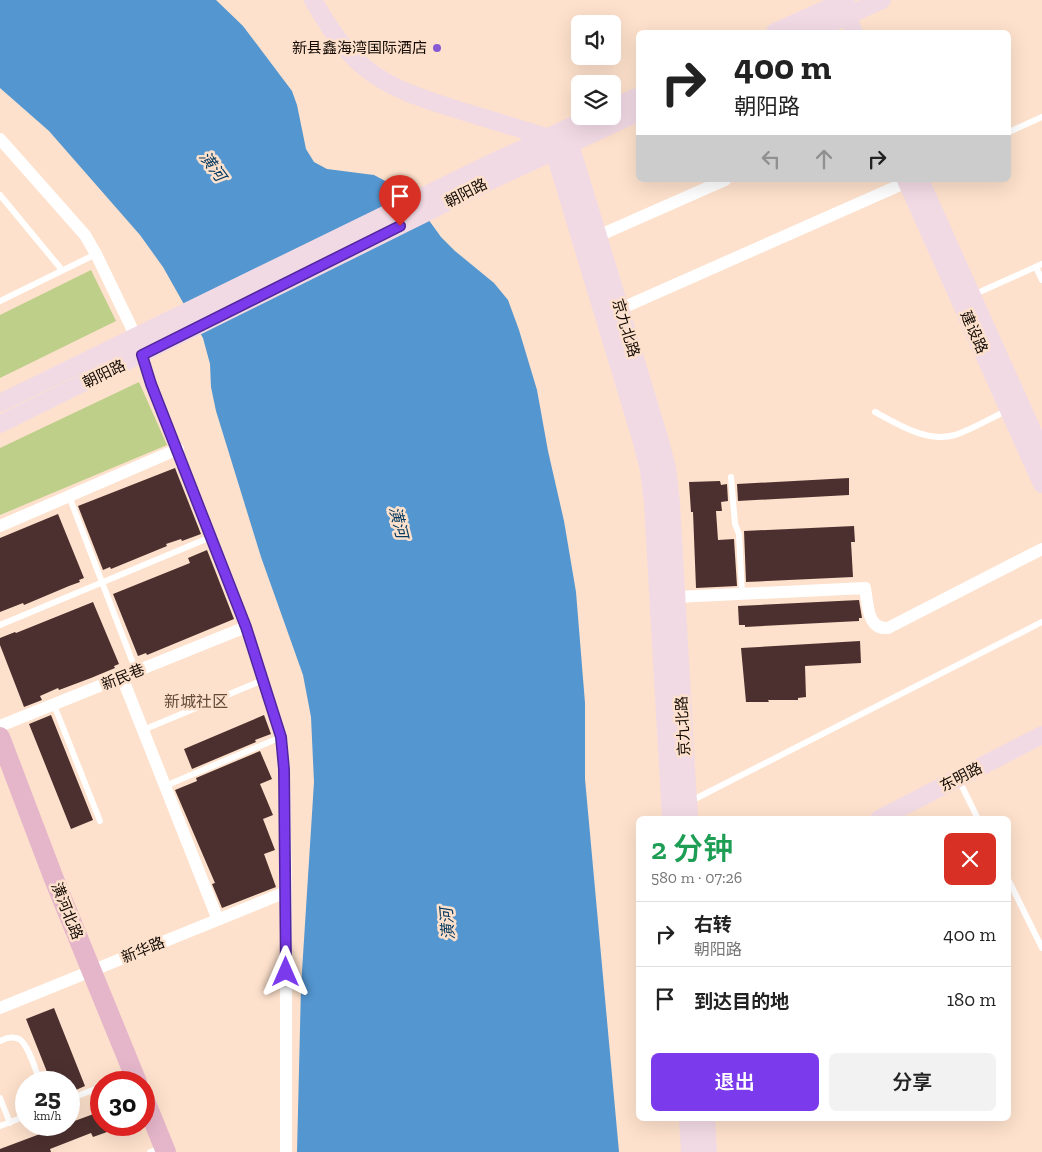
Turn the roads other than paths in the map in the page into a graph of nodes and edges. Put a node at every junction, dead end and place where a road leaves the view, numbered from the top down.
1 (301, 0) edge
2 (314, 0) edge
3 (882, 0) edge
4 (839, 13) edge
5 (782, 30) edge
6 (815, 30) edge
7 (852, 30) edge
8 (636, 97) edge
9 (621, 104) edge
10 (636, 113) edge
11 (1042, 117) edge
12 (580, 125) edge
13 (1011, 131) edge
14 (0, 139) edge
15 (551, 144) junction
16 (720, 182) edge
17 (909, 182) edge
18 (911, 182) edge
19 (912, 182) edge
20 (448, 193) junction
21 (0, 195) edge
22 (598, 236) junction
23 (96, 254) junction
24 (1039, 265) edge
25 (62, 270) junction
26 (1042, 280) edge
27 (972, 296) junction
28 (0, 301) edge
29 (620, 309) junction
30 (136, 337) junction
31 (142, 355) junction
32 (0, 403) edge
33 (1009, 410) junction
34 (875, 412) dead end
35 (0, 424) edge
36 (178, 449) junction
37 (1042, 452) edge
38 (731, 477) dead end
39 (1042, 484) edge
40 (68, 496) junction
41 (0, 526) edge
42 (212, 537) junction
43 (1042, 550) edge
44 (102, 583) junction
45 (742, 594) junction
46 (676, 597) junction
47 (1042, 622) edge
48 (0, 625) edge
49 (246, 627) junction
50 (136, 671) junction
51 (122, 677) junction
52 (263, 680) junction
53 (54, 704) junction
54 (0, 726) edge
55 (143, 730) junction
56 (1042, 735) edge
57 (281, 737) junction
58 (0, 738) edge
59 (0, 769) edge
60 (958, 778) junction
61 (165, 786) junction
62 (688, 810) edge
63 (671, 816) edge
64 (886, 816) edge
65 (977, 816) edge
66 (100, 821) dead end
67 (1011, 885) edge
68 (286, 892) junction
69 (218, 920) junction
70 (1042, 948) edge
71 (87, 973) junction
72 (0, 1008) edge
73 (0, 1041) edge
74 (36, 1071) edge
75 (121, 1071) edge
76 (0, 1098) edge
77 (15, 1121) edge
78 (688, 1121) edge
79 (706, 1121) edge
80 (10, 1123) junction
81 (0, 1126) edge
82 (148, 1136) edge
83 (152, 1136) edge
84 (156, 1152) edge
85 (286, 1152) edge
86 (690, 1152) edge
87 (708, 1152) edge

1 - 15 main road
2 - 15 main road
3 - 4 main road
4 - 5 main road
4 - 6 main road
4 - 7 main road
8 - 9 main road
10 - 15 main road, 朝阳路
11 - 13 lane
12 - 15 main road, 朝阳路
14 - 23 street
15 - 20 main road, 朝阳路
15 - 22 main road, 京九北路
15 - 63 main road, 京九北路
16 - 22 street
17 - 29 street
18 - 33 main road, 建设路
19 - 27 main road, 建设路
20 - 30 main road, 朝阳路
20 - 31 main road, 朝阳路
21 - 25 lane
22 - 29 main road, 京九北路
23 - 25 lane
23 - 30 street
24 - 26 lane
24 - 27 lane
25 - 28 lane
27 - 37 main road, 建设路
29 - 46 main road, 京九北路
30 - 32 main road, 朝阳路
31 - 35 main road, 朝阳路
31 - 36 street
33 - 34 lane
33 - 39 main road, 建设路
36 - 40 street
36 - 42 street
38 - 45 lane
40 - 41 street
40 - 44 lane
42 - 44 lane
42 - 49 street
43 - 45 street
44 - 48 lane
44 - 50 lane
45 - 46 street
46 - 62 main road, 京九北路
47 - 62 lane
49 - 50 street, 新民巷
49 - 52 street
50 - 51 street, 新民巷
51 - 53 street, 新民巷
51 - 55 street
52 - 55 lane
52 - 57 street
53 - 54 street, 新民巷
53 - 66 lane
55 - 61 street
56 - 60 main road, 东明路
57 - 61 lane
57 - 68 street
58 - 71 main road, 潢河北路
59 - 71 main road, 潢河北路
60 - 64 main road, 东明路
60 - 65 lane
61 - 69 street
67 - 70 lane
68 - 69 street, 新华路
68 - 85 street
69 - 71 street, 新华路
71 - 72 street, 新华路
71 - 75 main road, 潢河北路
73 - 74 lane
76 - 80 lane
77 - 80 lane
78 - 86 main road
79 - 87 main road
80 - 81 lane
82 - 84 main road
83 - 84 main road

